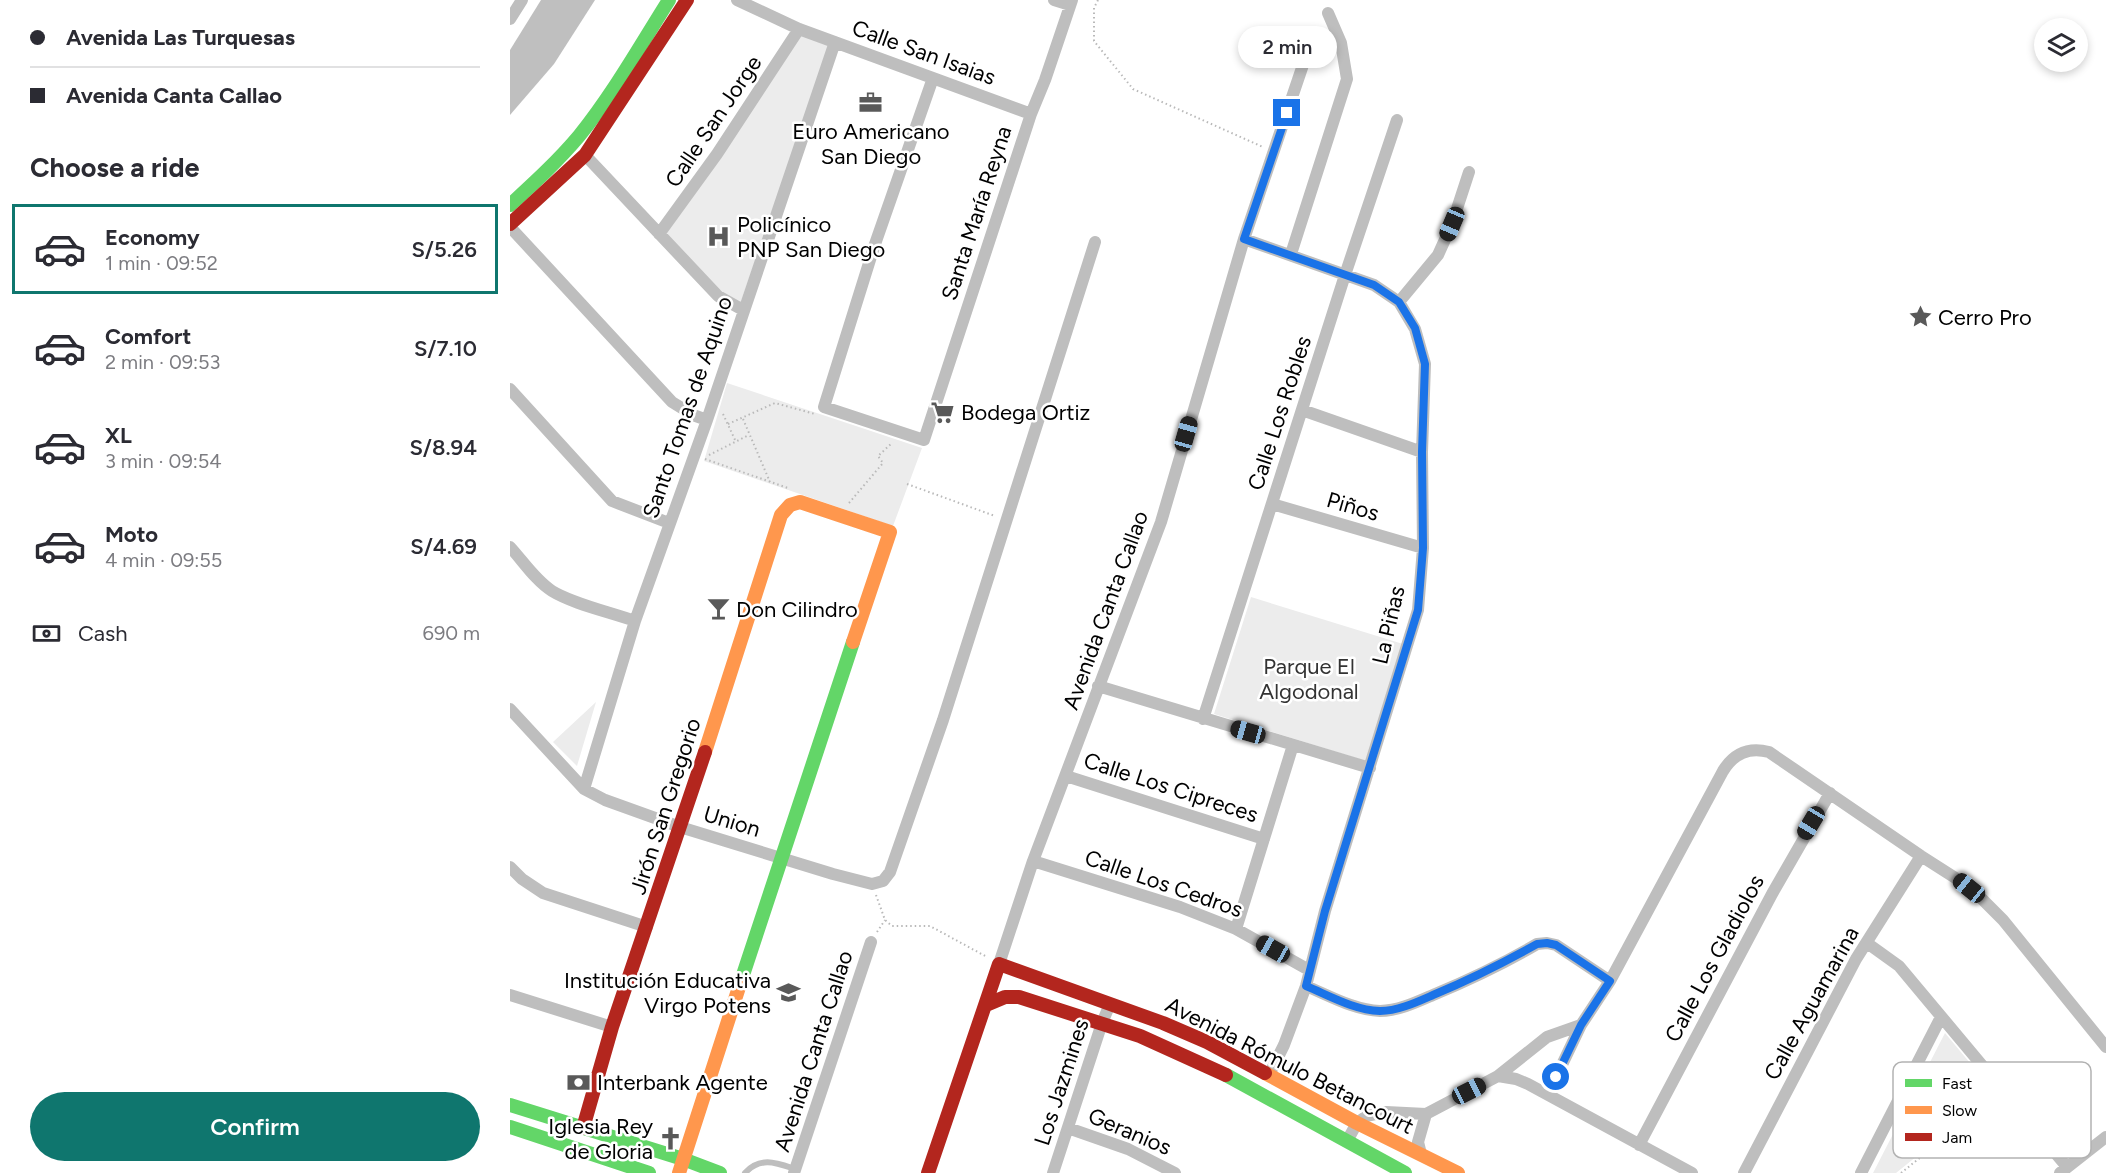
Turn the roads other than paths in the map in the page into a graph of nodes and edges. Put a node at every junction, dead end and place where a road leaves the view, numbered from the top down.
1 (522, 0) edge
2 (669, 0) edge
3 (687, 0) edge
4 (737, 0) edge
5 (1054, 0) edge
6 (1071, 3) edge
7 (1328, 13) dead end
8 (510, 19) edge
9 (799, 29) junction
10 (835, 42) junction
11 (1306, 56) dead end
12 (933, 78) junction
13 (1032, 114) junction
14 (1397, 120) dead end
15 (585, 155) junction
16 (1469, 172) dead end
17 (510, 205) edge
18 (510, 225) edge
19 (659, 234) junction
20 (1244, 239) junction
21 (1095, 242) dead end
22 (1291, 254) junction
23 (1345, 275) junction
24 (1399, 302) junction
25 (743, 310) junction
26 (510, 389) edge
27 (1302, 410) junction
28 (707, 420) junction
29 (1422, 452) junction
30 (1272, 504) junction
31 (669, 523) junction
32 (510, 547) edge
33 (1423, 548) junction
34 (635, 621) junction
35 (1098, 686) junction
36 (510, 708) edge
37 (1203, 719) junction
38 (1293, 745) junction
39 (1370, 768) junction
40 (1065, 776) junction
41 (584, 789) junction
42 (1830, 793) junction
43 (680, 827) junction
44 (1264, 839) junction
45 (1921, 856) junction
46 (780, 858) junction
47 (1033, 861) junction
48 (510, 867) edge
49 (647, 927) junction
50 (1236, 929) junction
51 (871, 942) dead end
52 (1867, 943) junction
53 (999, 964) junction
54 (1309, 970) junction
55 (1610, 981) junction
56 (1306, 986) junction
57 (510, 995) edge
58 (1110, 1004) junction
59 (986, 1005) junction
60 (1941, 1017) junction
61 (1102, 1023) junction
62 (1581, 1025) junction
63 (612, 1027) junction
64 (2106, 1047) edge
65 (1918, 1062) edge
66 (1979, 1062) edge
67 (1269, 1075) junction
68 (1498, 1076) junction
69 (1548, 1094) junction
70 (510, 1105) edge
71 (1893, 1112) edge
72 (1426, 1114) junction
73 (1358, 1123) junction
74 (510, 1127) edge
75 (583, 1128) junction
76 (1068, 1128) junction
77 (2106, 1137) edge
78 (1347, 1141) junction
79 (1639, 1144) junction
80 (2091, 1149) edge
81 (1420, 1154) junction
82 (2079, 1158) edge
83 (683, 1159) junction
84 (615, 1168) edge
85 (2063, 1170) edge
86 (795, 1171) edge
87 (1169, 1172) edge
88 (648, 1173) edge
89 (679, 1173) edge
90 (720, 1173) edge
91 (745, 1173) edge
92 (927, 1173) edge
93 (1053, 1173) edge
94 (1405, 1173) edge
95 (1458, 1173) edge
96 (1692, 1173) edge
97 (1744, 1173) edge
98 (1862, 1173) edge

1 - 8 street
2 - 17 street
3 - 15 street
4 - 9 street, Calle San Isaias
5 - 6 street
6 - 13 street, Santa María Reyna
7 - 22 street
9 - 10 street, Calle San Isaias
9 - 19 street, Calle San Jorge
10 - 12 street, Calle San Isaias
10 - 25 street, Santo Tomas de Aquino
11 - 20 street, Avenida Canta Callao
12 - 13 street, Calle San Isaias
12 - 13 street, Santa María Reyna
14 - 23 street, Calle Los Robles
15 - 18 street
15 - 19 street
16 - 24 street
18 - 28 street
19 - 25 street
20 - 22 street, La Piñas
20 - 35 street, Avenida Canta Callao
21 - 46 street, Union
22 - 23 street, La Piñas
23 - 24 street, La Piñas
23 - 27 street, Calle Los Robles
24 - 29 street, La Piñas
25 - 28 street, Santo Tomas de Aquino
26 - 31 street
27 - 29 street
27 - 30 street, Calle Los Robles
28 - 31 street, Santo Tomas de Aquino
29 - 33 street, La Piñas
30 - 33 street, Piños
30 - 37 street, Calle Los Robles
31 - 34 street, Santo Tomas de Aquino
32 - 34 street
33 - 39 street, La Piñas
34 - 41 street, Santo Tomas de Aquino
35 - 37 street
35 - 40 street, Avenida Canta Callao
36 - 41 street, Union
37 - 38 street
38 - 39 street
38 - 44 street
39 - 54 street, La Piñas
40 - 44 street, Calle Los Cipreces
40 - 47 street, Avenida Canta Callao
41 - 43 street, Union
42 - 45 street
42 - 55 street
42 - 79 street, Calle Los Gladiolos
43 - 46 street, Union
43 - 46 street, Jirón San Gregorio
43 - 49 street, Jirón San Gregorio
44 - 50 street
45 - 52 street, Calle Aguamarina
45 - 64 street
46 - 83 street
47 - 50 street, Calle Los Cedros
47 - 53 street, Avenida Canta Callao
48 - 49 street
49 - 63 street, Jirón San Gregorio
50 - 54 street, Calle Los Cedros
51 - 86 street, Avenida Canta Callao
52 - 60 street
52 - 97 street, Calle Aguamarina
53 - 58 street, Avenida Rómulo Betancourt
53 - 59 street, Avenida Canta Callao
54 - 56 street, La Piñas
55 - 56 street
55 - 62 street
56 - 67 street, La Piñas
57 - 63 street
58 - 61 street, Los Jazmines
58 - 67 street, Avenida Rómulo Betancourt
59 - 61 street, Avenida Rómulo Betancourt
59 - 92 street, Avenida Canta Callao
60 - 65 street
60 - 66 street
61 - 76 street, Los Jazmines
61 - 78 street, Avenida Rómulo Betancourt
62 - 68 street
62 - 69 street
63 - 75 street, Jirón San Gregorio
67 - 73 street, Avenida Rómulo Betancourt
68 - 69 street
68 - 72 street
69 - 79 street
70 - 75 street
71 - 98 street
72 - 73 street
72 - 81 street
73 - 78 street
73 - 81 street, Avenida Rómulo Betancourt
74 - 84 street
75 - 83 street
76 - 87 street, Geranios
76 - 93 street, Los Jazmines
77 - 80 street
78 - 94 street, Avenida Rómulo Betancourt
79 - 96 street
81 - 95 street, Avenida Rómulo Betancourt
82 - 85 street
83 - 89 street
83 - 90 street
84 - 88 street
86 - 91 lane

